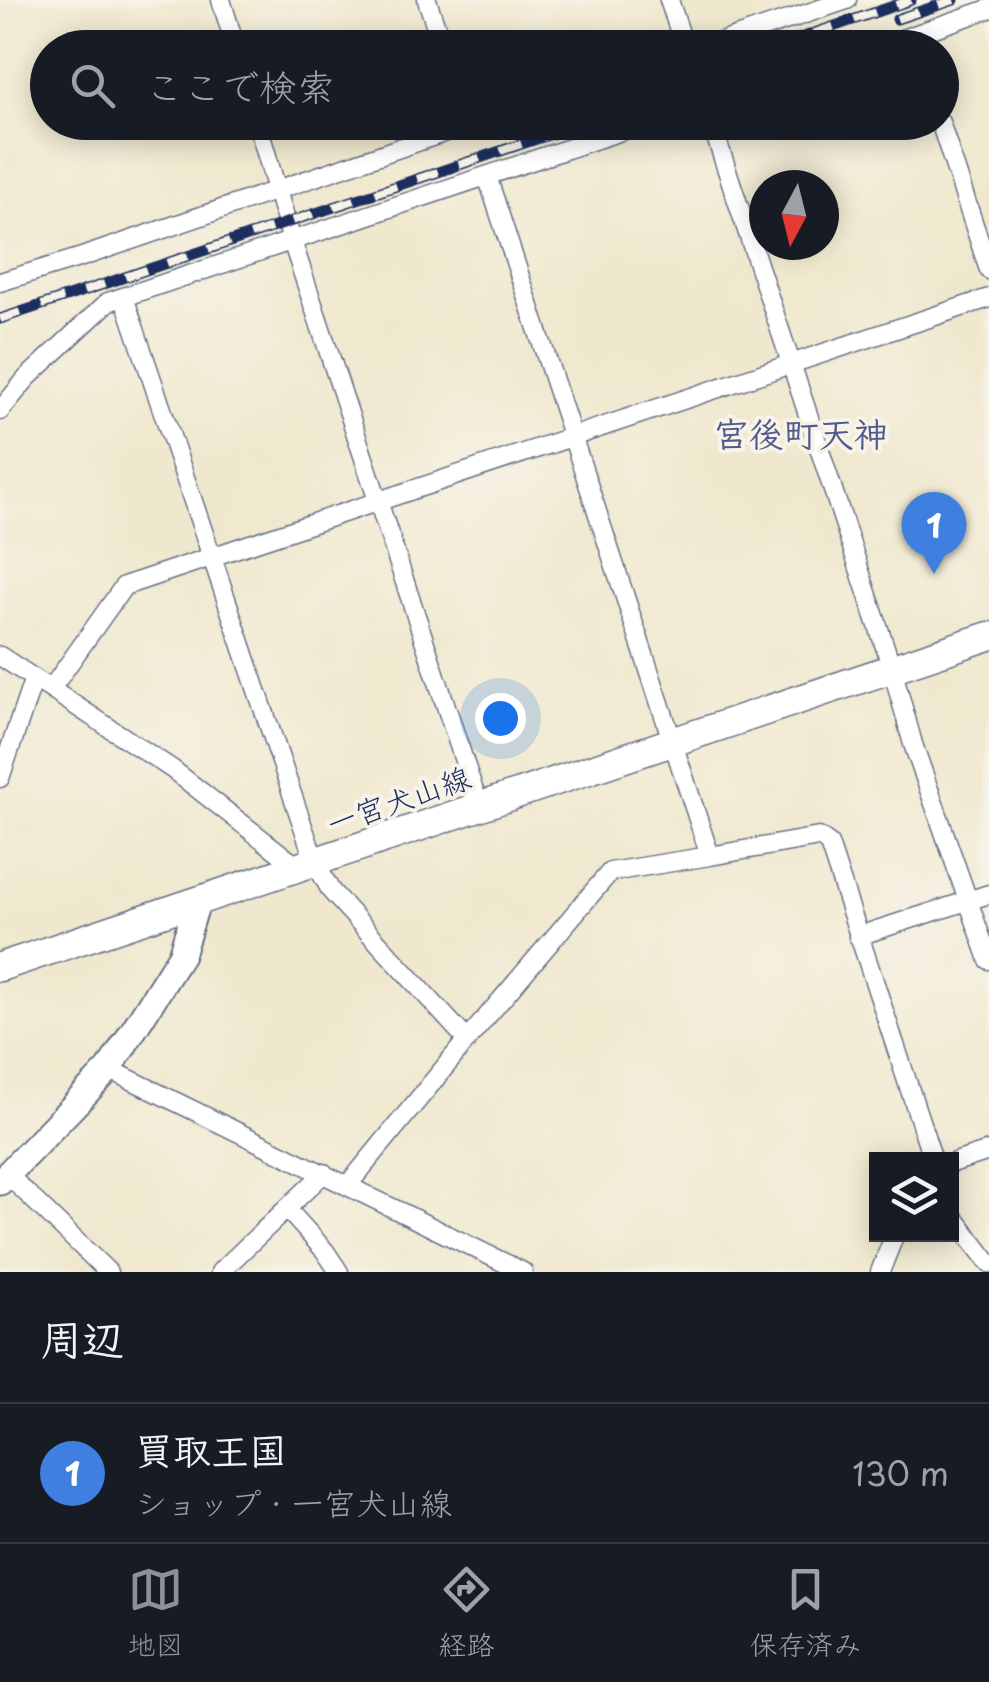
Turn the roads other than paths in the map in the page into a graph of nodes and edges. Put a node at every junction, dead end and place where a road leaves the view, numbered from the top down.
1 (221, 0) edge
2 (427, 0) edge
3 (669, 0) edge
4 (846, 0) edge
5 (989, 10) edge
6 (230, 30) edge
7 (437, 30) edge
8 (679, 30) edge
9 (757, 30) edge
10 (942, 30) edge
11 (262, 140) edge
12 (421, 140) edge
13 (594, 140) edge
14 (718, 140) edge
15 (946, 140) edge
16 (486, 176) junction
17 (275, 190) junction
18 (292, 241) junction
19 (989, 270) edge
20 (0, 282) edge
21 (124, 297) junction
22 (989, 298) edge
23 (791, 364) junction
24 (0, 411) edge
25 (572, 436) junction
26 (379, 502) junction
27 (211, 556) junction
28 (989, 636) edge
29 (0, 656) edge
30 (892, 668) junction
31 (34, 678) junction
32 (52, 689) junction
33 (673, 741) junction
34 (0, 778) edge
35 (479, 806) junction
36 (710, 856) junction
37 (307, 865) junction
38 (989, 894) edge
39 (969, 901) junction
40 (197, 902) junction
41 (858, 936) junction
42 (989, 960) edge
43 (0, 967) edge
44 (466, 1040) junction
45 (110, 1069) junction
46 (989, 1151) edge
47 (931, 1152) edge
48 (959, 1162) edge
49 (324, 1173) junction
50 (4, 1178) edge
51 (348, 1186) junction
52 (286, 1209) junction
53 (959, 1225) edge
54 (893, 1242) edge
55 (989, 1263) edge
56 (108, 1272) edge
57 (220, 1272) edge
58 (340, 1272) edge
59 (523, 1272) edge
60 (880, 1272) edge

1 - 6 street
2 - 7 street
3 - 8 street
4 - 9 street
5 - 10 street
11 - 17 street
12 - 17 street
13 - 16 street
14 - 23 street
15 - 19 street
16 - 18 street
16 - 25 street
17 - 18 street
17 - 20 street
18 - 21 street
18 - 26 street
21 - 24 street
21 - 27 street
22 - 23 street
23 - 25 street
23 - 30 street
25 - 26 street
25 - 33 street
26 - 27 street
26 - 35 street
27 - 32 street
27 - 37 street
28 - 30 main road, 一宮犬山線
29 - 31 street
30 - 33 main road, 一宮犬山線
30 - 39 street
31 - 32 street
31 - 34 street
32 - 37 street
33 - 35 main road, 一宮犬山線
33 - 36 street
35 - 37 main road, 一宮犬山線
36 - 41 street
36 - 44 street
37 - 40 main road, 一宮犬山線
37 - 44 street
38 - 39 street
39 - 41 street
39 - 42 street
40 - 43 main road, 一宮犬山線
40 - 45 street
41 - 47 street
44 - 51 street
45 - 49 street
45 - 50 street
46 - 48 street
49 - 51 street
49 - 52 street
50 - 56 street
51 - 59 street
52 - 57 street
52 - 58 street
53 - 55 street
54 - 60 street

